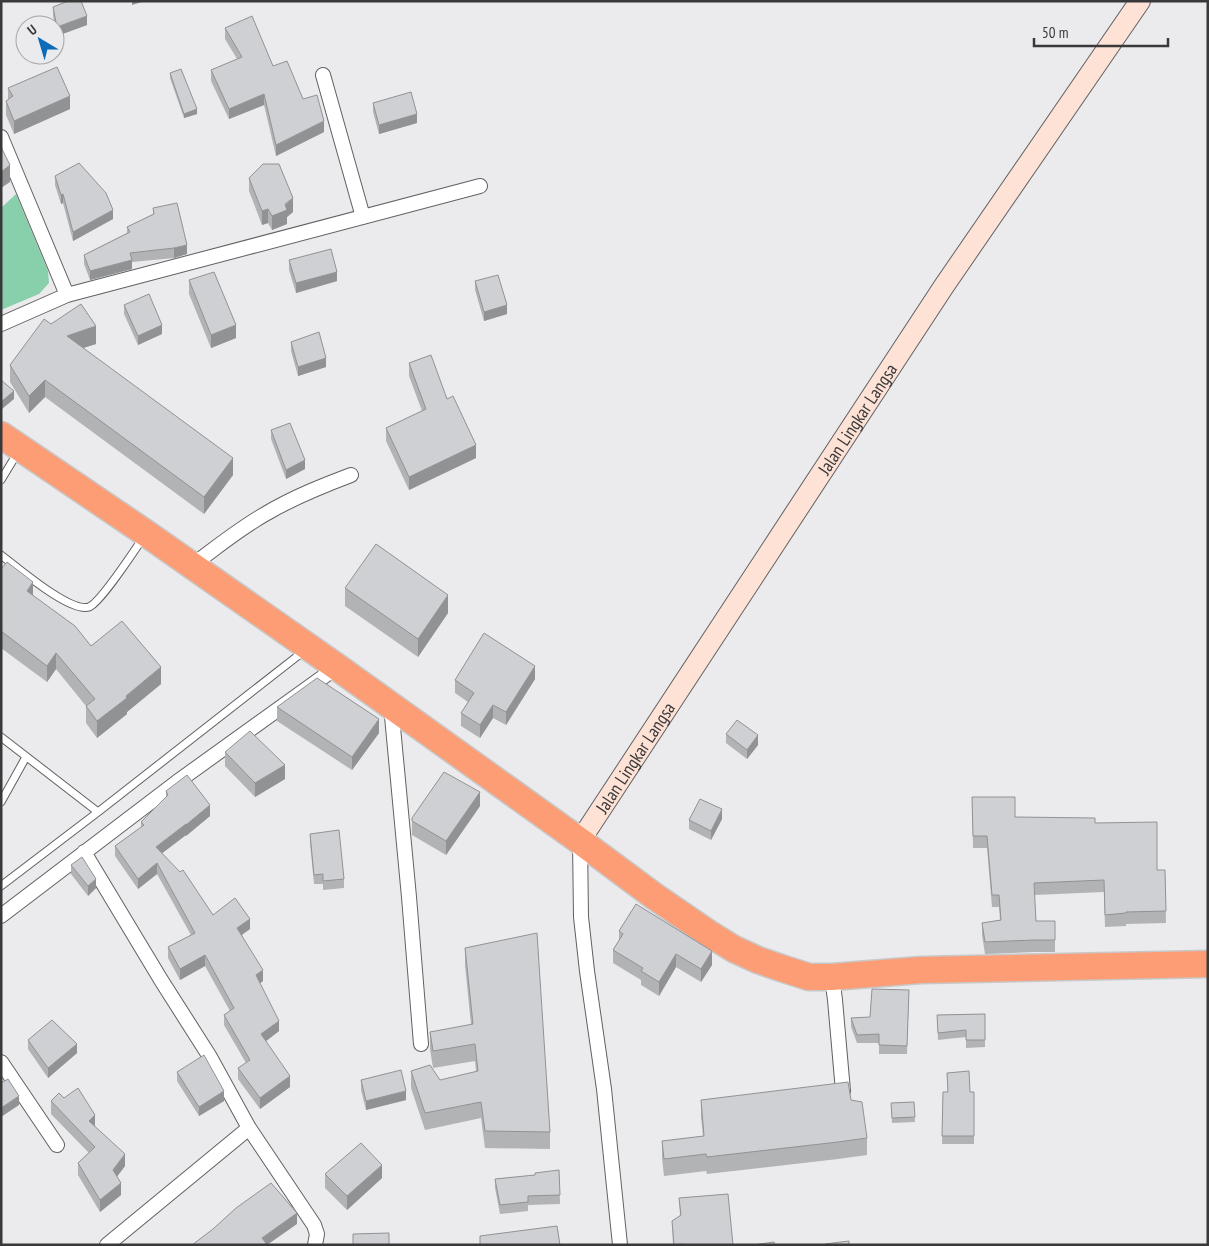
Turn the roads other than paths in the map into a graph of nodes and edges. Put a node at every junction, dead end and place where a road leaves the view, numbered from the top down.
1 (1140, 1) edge
2 (323, 75) dead end
3 (1, 137) edge
4 (480, 186) dead end
5 (362, 217) junction
6 (67, 294) junction
7 (1, 324) edge
8 (11, 442) edge
9 (351, 474) dead end
10 (1, 480) edge
11 (146, 534) junction
12 (1, 555) edge
13 (191, 566) junction
14 (308, 648) junction
15 (337, 667) junction
16 (391, 706) junction
17 (1, 738) edge
18 (26, 757) junction
19 (1, 802) edge
20 (98, 812) junction
21 (580, 841) junction
22 (84, 852) junction
23 (1, 886) edge
24 (1, 916) edge
25 (1208, 964) edge
26 (832, 977) junction
27 (422, 1044) dead end
28 (1, 1062) edge
29 (844, 1091) edge
30 (249, 1128) junction
31 (57, 1145) dead end
32 (106, 1245) edge
33 (315, 1245) edge
34 (620, 1245) edge

1 - 21 street, Jalan Lingkar Langsa
2 - 5 street
3 - 6 street
4 - 5 street
5 - 6 street
6 - 7 street
8 - 10 lane
8 - 11 highway
9 - 13 street
11 - 12 lane
11 - 13 highway
13 - 14 highway
14 - 15 highway
14 - 20 lane
15 - 16 highway
15 - 22 street
16 - 21 highway
16 - 27 street
17 - 18 lane
18 - 19 lane
18 - 20 lane
20 - 23 lane
21 - 26 highway
21 - 34 street
22 - 24 street
22 - 30 street
25 - 26 highway
26 - 29 street
28 - 31 street
30 - 32 street
30 - 33 street

